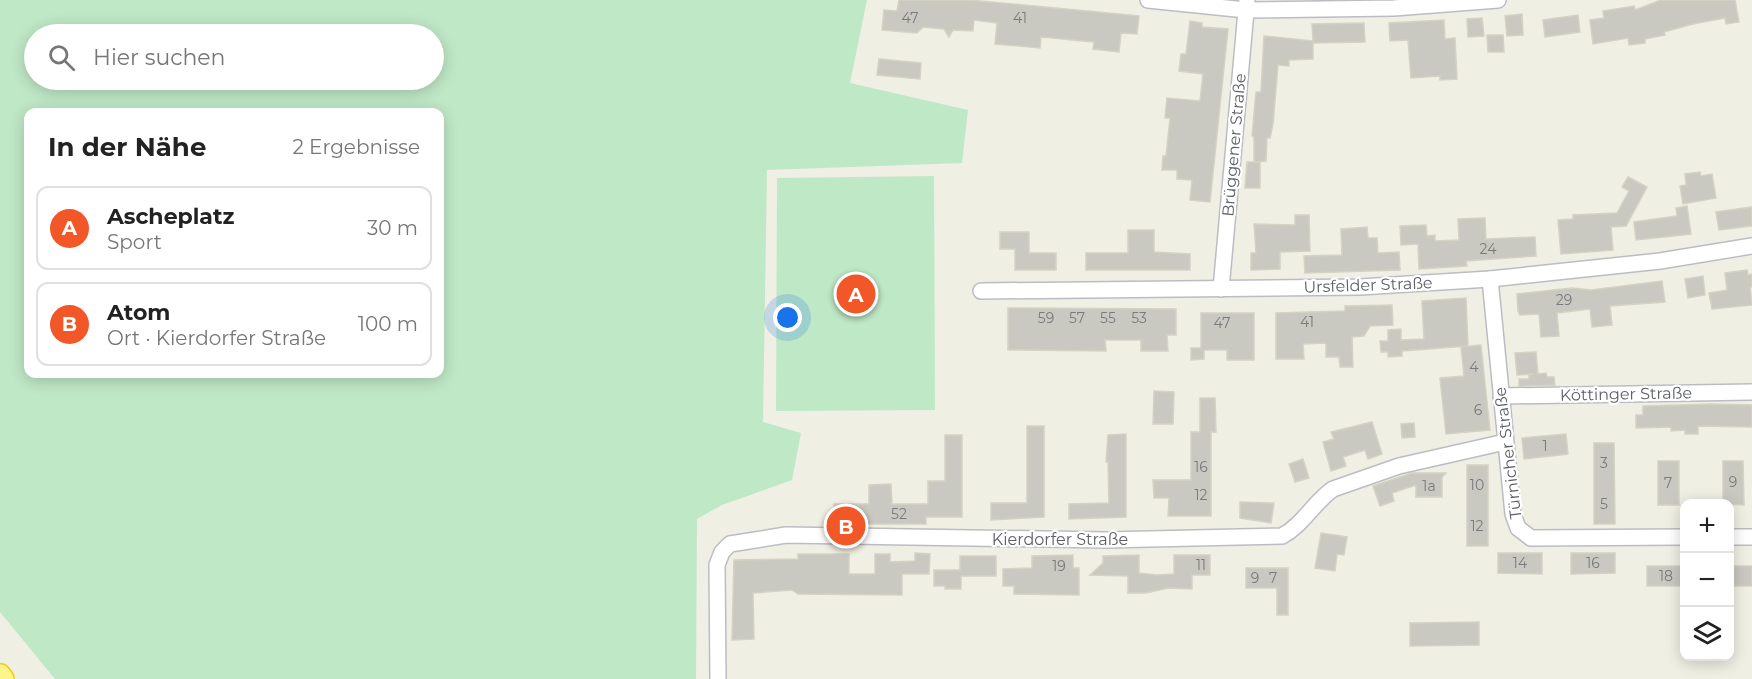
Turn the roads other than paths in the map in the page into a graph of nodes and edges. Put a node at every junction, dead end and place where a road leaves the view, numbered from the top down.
1 (1148, 0) edge
2 (1498, 0) edge
3 (1247, 5) edge
4 (1752, 246) edge
5 (1490, 279) junction
6 (1221, 289) junction
7 (981, 291) dead end
8 (1752, 392) edge
9 (1501, 396) junction
10 (1505, 442) junction
11 (1680, 537) edge
12 (1734, 537) edge
13 (1752, 537) edge
14 (0, 675) edge
15 (3, 679) edge
16 (718, 679) edge

1 - 3 street
2 - 3 street
3 - 6 street, Brüggener Straße
4 - 5 street, Ursfelder Straße
5 - 6 street, Ursfelder Straße
5 - 9 street, Türnicher Straße
6 - 7 street, Ursfelder Straße
8 - 9 street, Köttinger Straße
9 - 10 street, Türnicher Straße
10 - 11 street, Türnicher Straße
10 - 16 street, Kierdorfer Straße
12 - 13 street
14 - 15 highway

